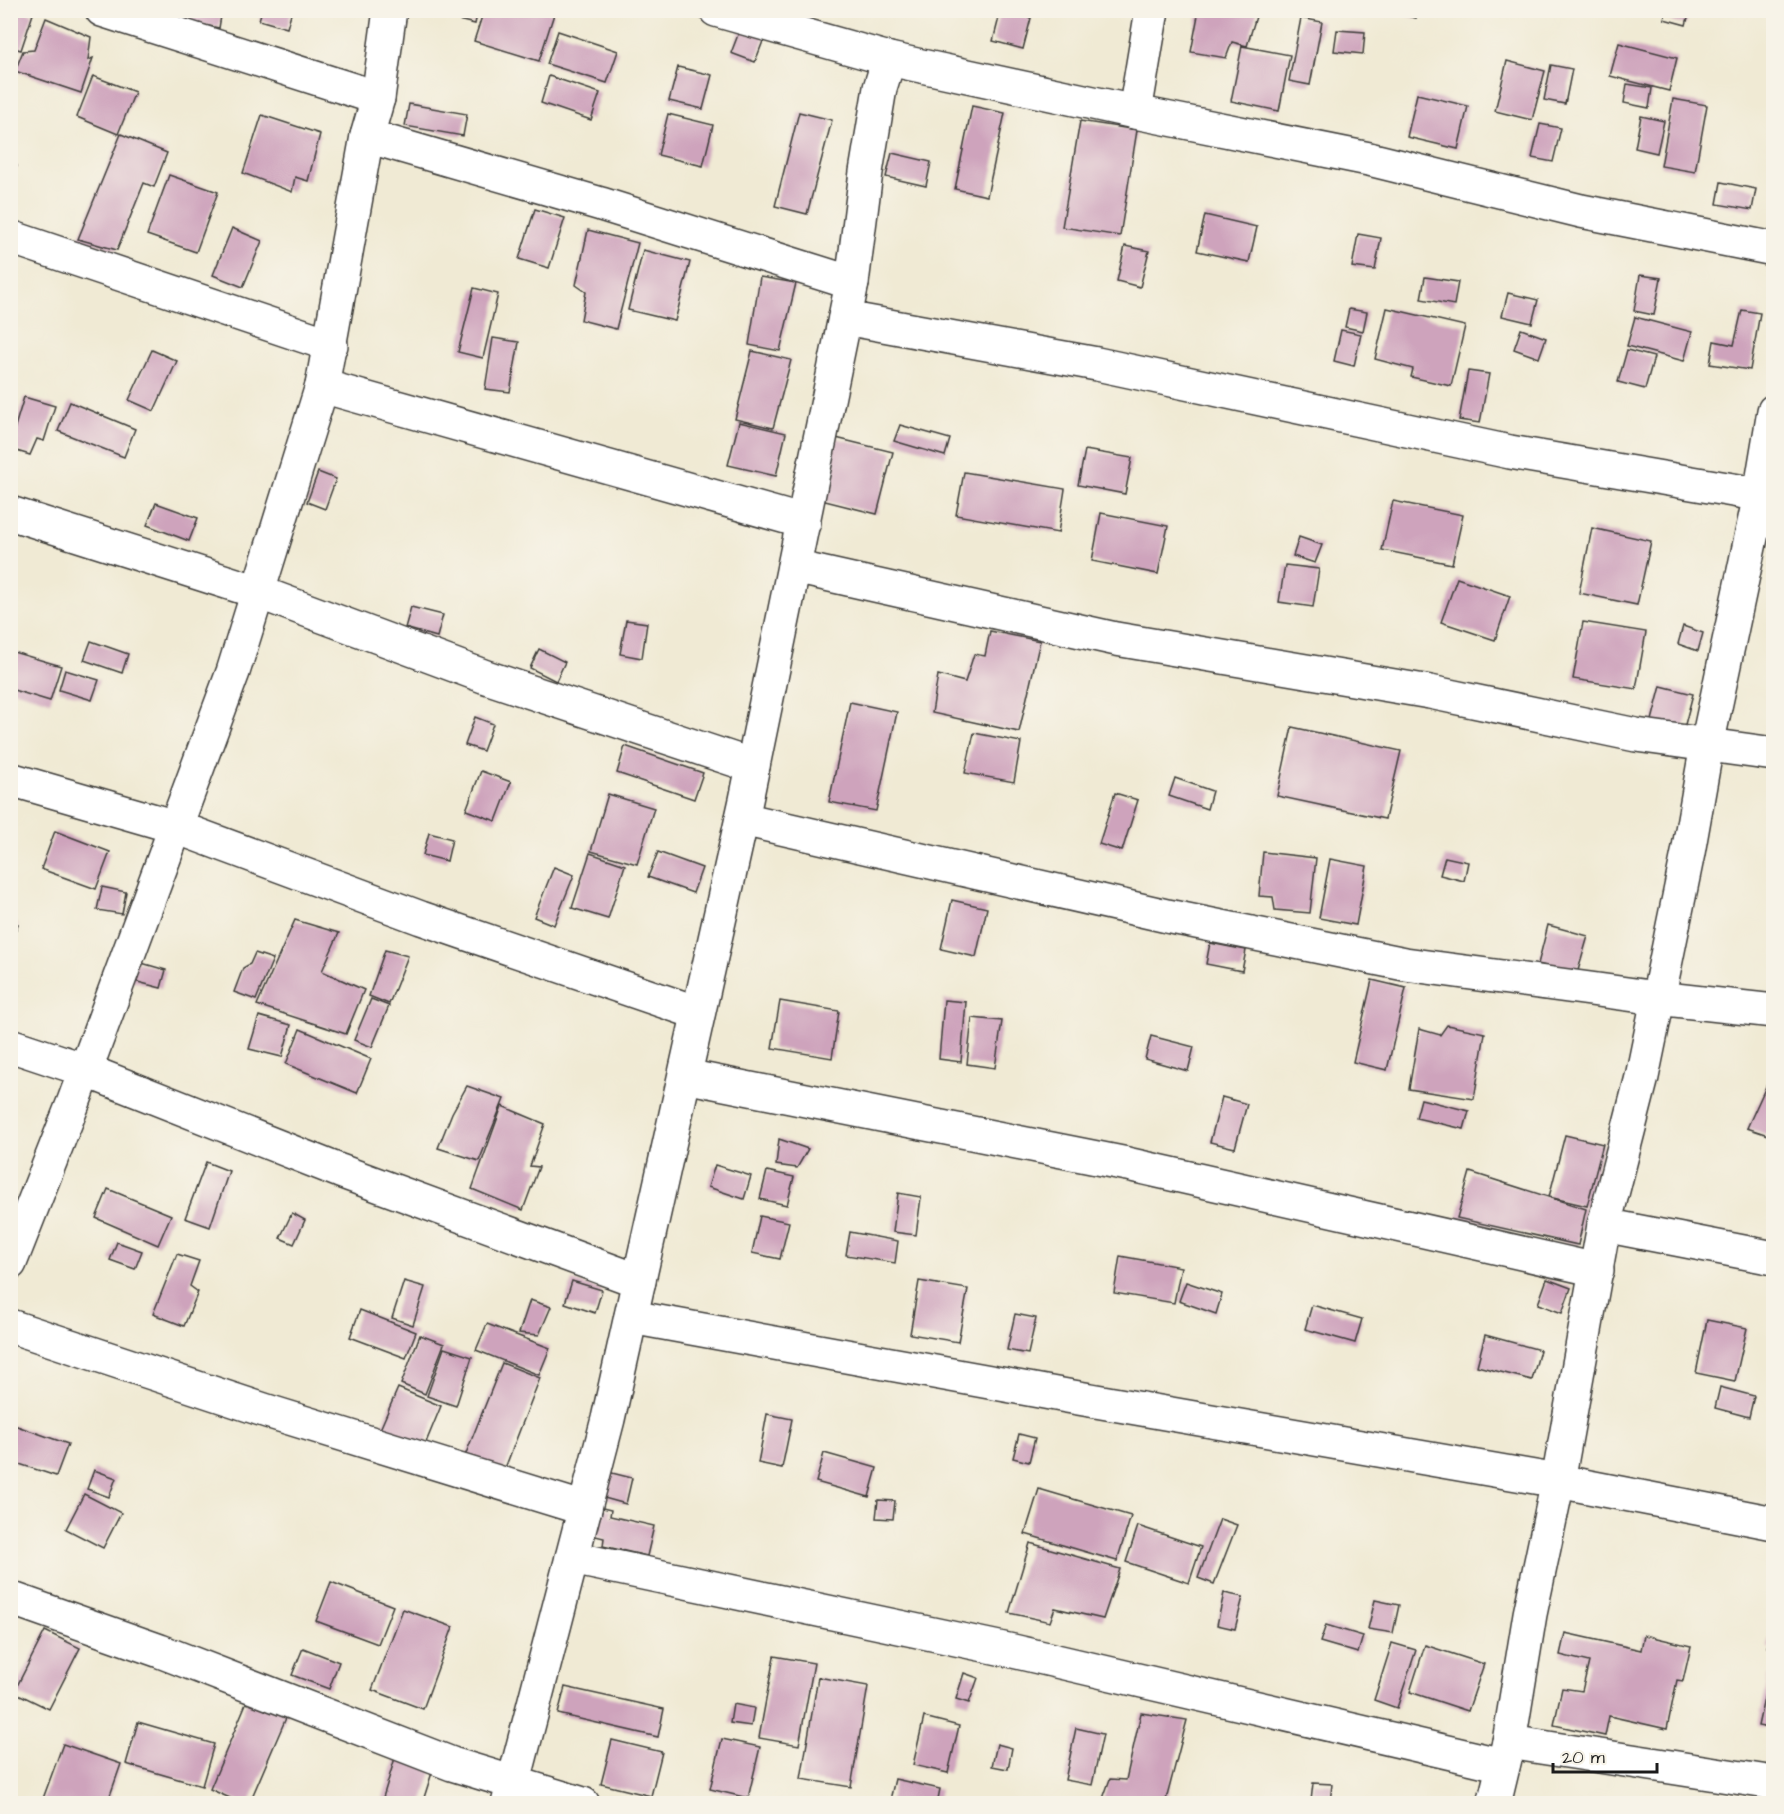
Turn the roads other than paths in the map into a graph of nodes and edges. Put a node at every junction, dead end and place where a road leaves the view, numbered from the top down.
1 (102, 10) edge
2 (390, 10) edge
3 (716, 10) edge
4 (1152, 10) edge
5 (889, 59) junction
6 (378, 98) junction
7 (1135, 112) junction
8 (367, 136) junction
9 (10, 237) edge
10 (1773, 249) edge
11 (852, 283) junction
12 (845, 318) junction
13 (331, 345) junction
14 (322, 387) junction
15 (1773, 411) edge
16 (1767, 496) edge
17 (10, 513) edge
18 (804, 522) junction
19 (794, 567) junction
20 (258, 592) junction
21 (1707, 745) junction
22 (1773, 754) edge
23 (753, 766) junction
24 (10, 779) edge
25 (742, 819) junction
26 (176, 827) junction
27 (1658, 998) junction
28 (1773, 1011) edge
29 (698, 1013) junction
30 (10, 1045) edge
31 (86, 1070) junction
32 (685, 1076) junction
33 (1604, 1226) junction
34 (1773, 1258) edge
35 (10, 1263) edge
36 (1597, 1270) junction
37 (639, 1281) junction
38 (631, 1317) junction
39 (10, 1326) edge
40 (1557, 1481) junction
41 (585, 1509) junction
42 (1773, 1523) edge
43 (572, 1558) junction
44 (10, 1598) edge
45 (1506, 1753) junction
46 (1773, 1784) edge
47 (511, 1793) edge
48 (583, 1803) edge
49 (1494, 1803) edge

1 - 6 street
2 - 6 street
3 - 5 street
4 - 7 street
5 - 7 street
5 - 11 street
6 - 8 street
7 - 10 street
8 - 11 street
8 - 13 street
9 - 13 street
11 - 12 street
12 - 16 street
12 - 18 street
13 - 14 street
14 - 18 street
14 - 20 street
15 - 16 street
16 - 21 street
17 - 20 street
18 - 19 street
19 - 21 street
19 - 23 street
20 - 23 street
20 - 26 street
21 - 22 street
21 - 27 street
23 - 25 street
24 - 26 street
25 - 27 street
25 - 29 street
26 - 29 street
26 - 31 street
27 - 28 street
27 - 33 street
29 - 32 street
30 - 31 street
31 - 35 street
31 - 37 street
32 - 36 street
32 - 37 street
33 - 34 street
33 - 36 street
36 - 40 street
37 - 38 street
38 - 40 street
38 - 41 street
39 - 41 street
40 - 42 street
40 - 45 street
41 - 43 street
43 - 45 street
43 - 47 street
44 - 47 street
45 - 46 street
45 - 49 street
47 - 48 street

